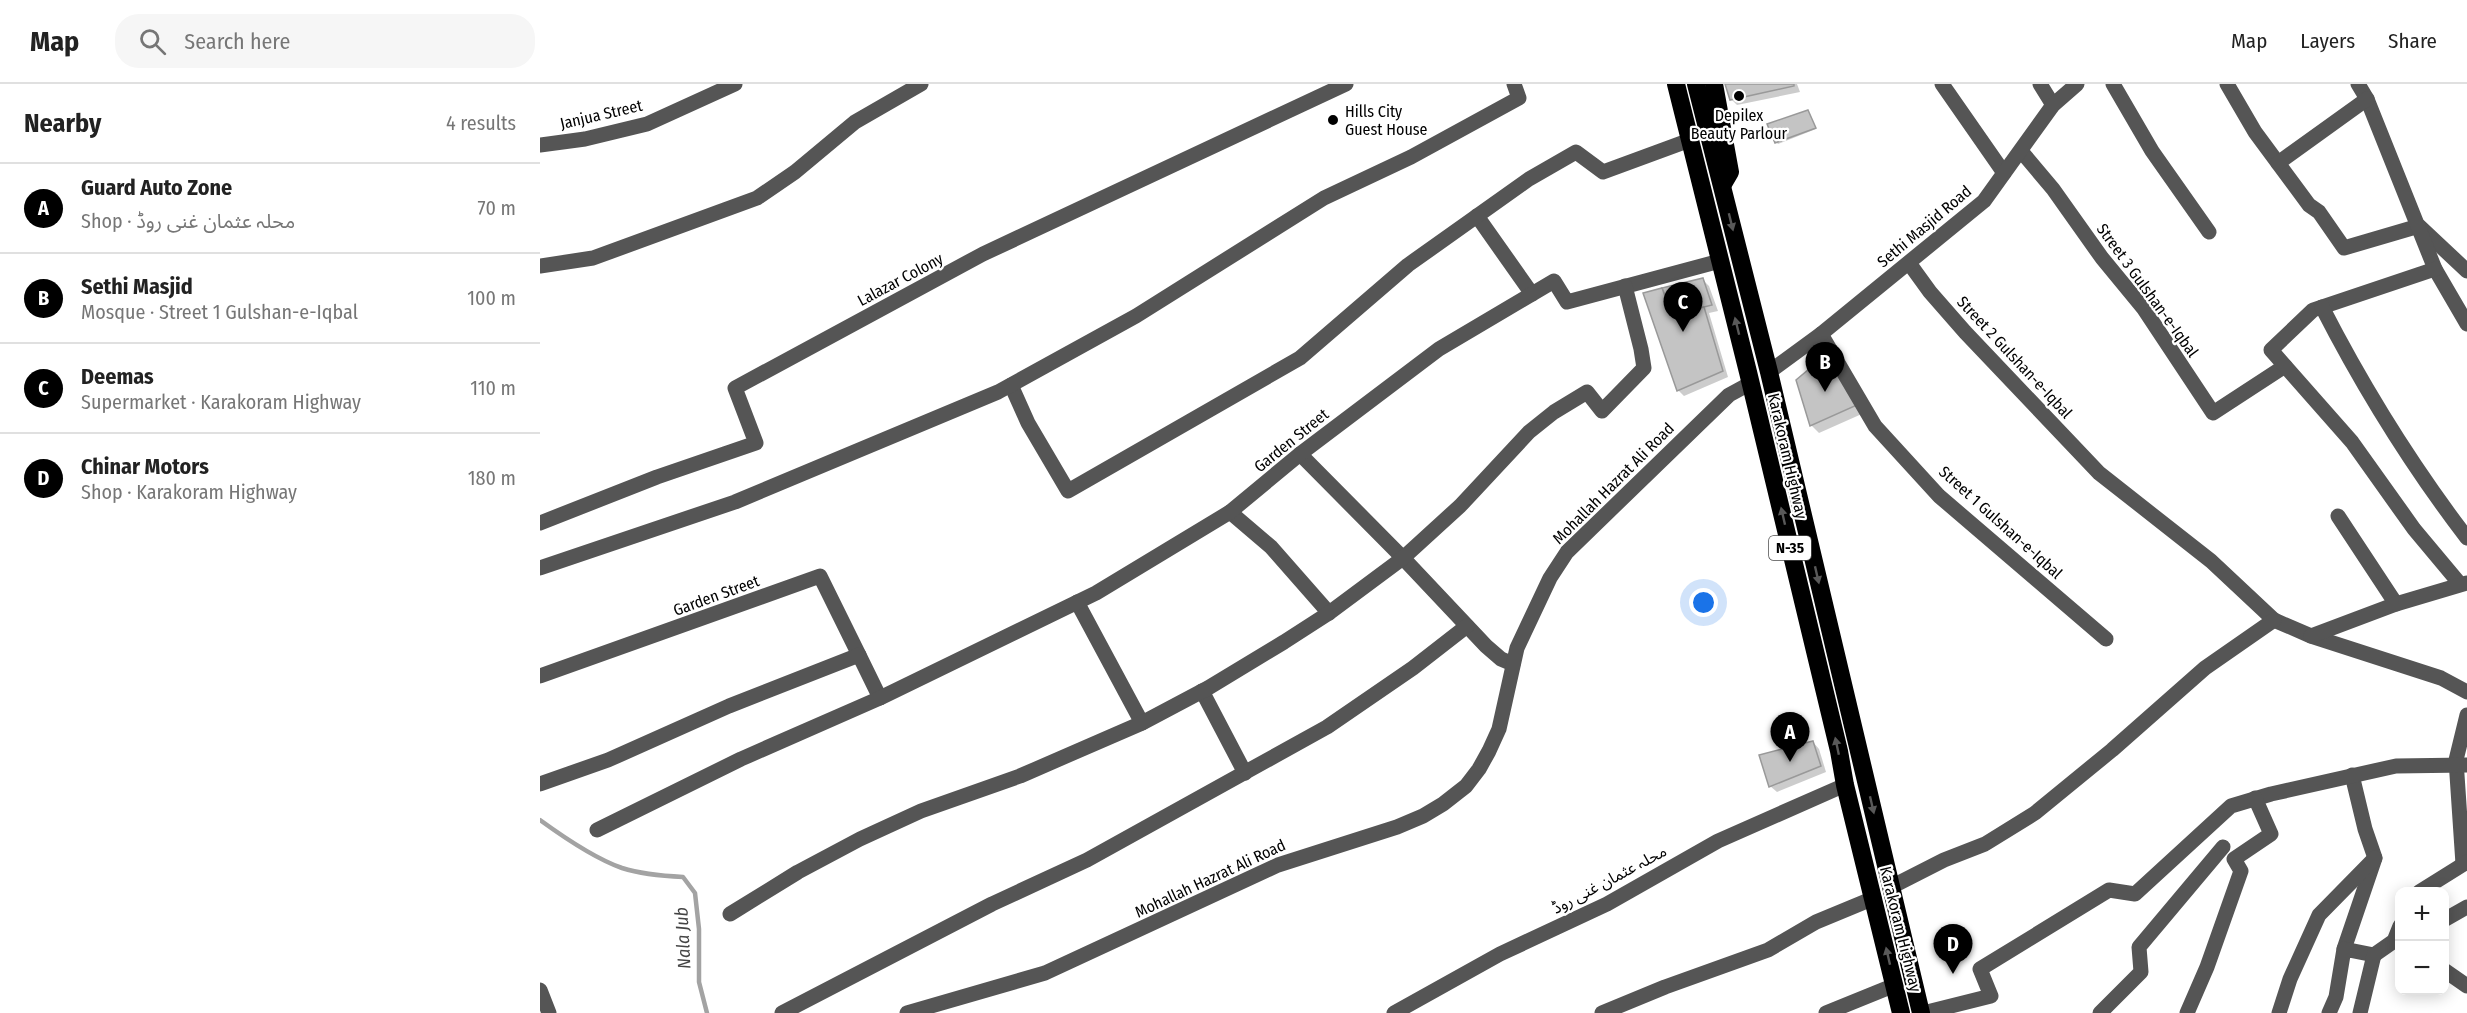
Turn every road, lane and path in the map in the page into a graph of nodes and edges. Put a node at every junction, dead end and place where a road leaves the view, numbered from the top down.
1 (735, 84) edge
2 (921, 84) edge
3 (1346, 84) edge
4 (1514, 84) edge
5 (1676, 84) edge
6 (1696, 84) edge
7 (1714, 84) edge
8 (1942, 84) edge
9 (2040, 84) edge
10 (2077, 84) edge
11 (2113, 84) edge
12 (2227, 84) edge
13 (2358, 84) edge
14 (2367, 99) junction
15 (2053, 105) junction
16 (1690, 140) junction
17 (540, 145) edge
18 (2020, 151) junction
19 (2278, 163) junction
20 (2004, 173) junction
21 (1722, 187) junction
22 (1477, 216) junction
23 (2419, 226) junction
24 (2209, 232) dead end
25 (1720, 261) junction
26 (1909, 263) junction
27 (540, 266) edge
28 (2434, 269) junction
29 (2467, 271) edge
30 (1625, 286) junction
31 (1532, 294) junction
32 (2322, 307) junction
33 (2467, 324) edge
34 (1821, 334) junction
35 (2285, 366) junction
36 (1769, 372) junction
37 (1751, 383) junction
38 (1011, 385) junction
39 (1300, 454) junction
40 (1230, 512) junction
41 (2338, 516) dead end
42 (540, 523) edge
43 (2467, 538) edge
44 (1403, 558) junction
45 (540, 568) edge
46 (2464, 583) edge
47 (1077, 602) junction
48 (2396, 604) junction
49 (1329, 614) junction
50 (2274, 620) junction
51 (1467, 626) junction
52 (2312, 636) junction
53 (2106, 639) dead end
54 (858, 655) junction
55 (1514, 664) junction
56 (540, 676) edge
57 (1203, 691) junction
58 (2467, 692) edge
59 (880, 698) junction
60 (2467, 715) edge
61 (1142, 723) junction
62 (2462, 766) edge
63 (1245, 773) junction
64 (2352, 776) junction
65 (540, 784) edge
66 (1845, 785) junction
67 (2255, 798) junction
68 (597, 830) dead end
69 (2223, 847) dead end
70 (2375, 858) junction
71 (2465, 863) edge
72 (1891, 887) junction
73 (2426, 887) edge
74 (1874, 897) junction
75 (2467, 907) edge
76 (730, 914) dead end
77 (2449, 918) edge
78 (2395, 938) edge
79 (2344, 950) junction
80 (2374, 955) junction
81 (2449, 973) edge
82 (1894, 985) junction
83 (2467, 986) edge
84 (540, 990) edge
85 (549, 1013) edge
86 (782, 1013) edge
87 (908, 1013) edge
88 (1394, 1013) edge
89 (1602, 1013) edge
90 (1826, 1013) edge
91 (1901, 1013) edge
92 (1922, 1013) edge
93 (2100, 1013) edge
94 (2187, 1013) edge
95 (2279, 1013) edge
96 (2329, 1013) edge
97 (2360, 1013) edge

1 - 17 street, Janjua Street
2 - 27 street
3 - 42 street, Lalazar Colony
4 - 38 street
5 - 16 highway, Karakoram Highway / N-35
6 - 21 highway, Karakoram Highway / N-35
7 - 21 highway
8 - 20 street
9 - 15 street
10 - 15 street, Sethi Masjid Road
11 - 24 street
12 - 19 street
13 - 14 street
14 - 19 street
14 - 23 street
15 - 18 street, Sethi Masjid Road
16 - 22 street
16 - 25 highway, Karakoram Highway / N-35
18 - 20 street, Sethi Masjid Road
18 - 35 street, Street 3 Gulshan-e-Iqbal
19 - 23 street
20 - 26 street, Sethi Masjid Road
21 -> 36 highway, Karakoram Highway / N-35
22 - 31 street
22 - 38 street
23 - 28 street
23 - 29 street
25 - 30 street, Garden Street
37 -> 25 highway, Karakoram Highway / N-35
26 - 34 street, Sethi Masjid Road
26 - 50 street, Street 2 Gulshan-e-Iqbal
28 - 32 street
28 - 33 street
30 - 31 street, Garden Street
30 - 44 street
31 - 39 street, Garden Street
32 - 35 street
32 - 43 street
34 - 36 street, Sethi Masjid Road
34 - 53 street, Street 1 Gulshan-e-Iqbal
35 - 46 street
36 -> 72 highway, Karakoram Highway / N-35
37 - 55 street, Mohallah Hazrat Ali Road
66 -> 37 highway, Karakoram Highway / N-35
38 - 45 street
39 - 40 street, Garden Street
39 - 44 street
40 - 47 street, Garden Street
40 - 49 street
41 - 48 street
44 - 49 street
44 - 51 street
46 - 48 street
47 - 59 street, Garden Street
47 - 61 street
48 - 52 street
49 - 57 street
50 - 52 street
50 - 72 street
51 - 55 street
51 - 63 street
52 - 58 street
54 - 56 street, Garden Street
54 - 59 street, Garden Street
54 - 65 street
55 - 87 street, Mohallah Hazrat Ali Road
57 - 61 street
57 - 63 street
59 - 68 street, Garden Street
60 - 62 street
61 - 76 street
62 - 64 street
62 - 71 street
63 - 86 street
64 - 67 street
64 - 70 street
66 - 74 highway, Karakoram Highway / N-35
66 - 88 street, محلہ عثمان غنی روڈ
67 - 92 street
67 - 94 street
69 - 93 street
70 - 79 street
70 - 95 street
71 - 73 street
72 - 92 highway, Karakoram Highway / N-35
82 -> 74 highway, Karakoram Highway / N-35
74 - 89 street
75 - 77 street
78 - 80 street
79 - 80 street
79 - 96 street
80 - 97 street
81 - 83 street
82 - 90 street
82 - 91 highway, Karakoram Highway / N-35
84 - 85 street

